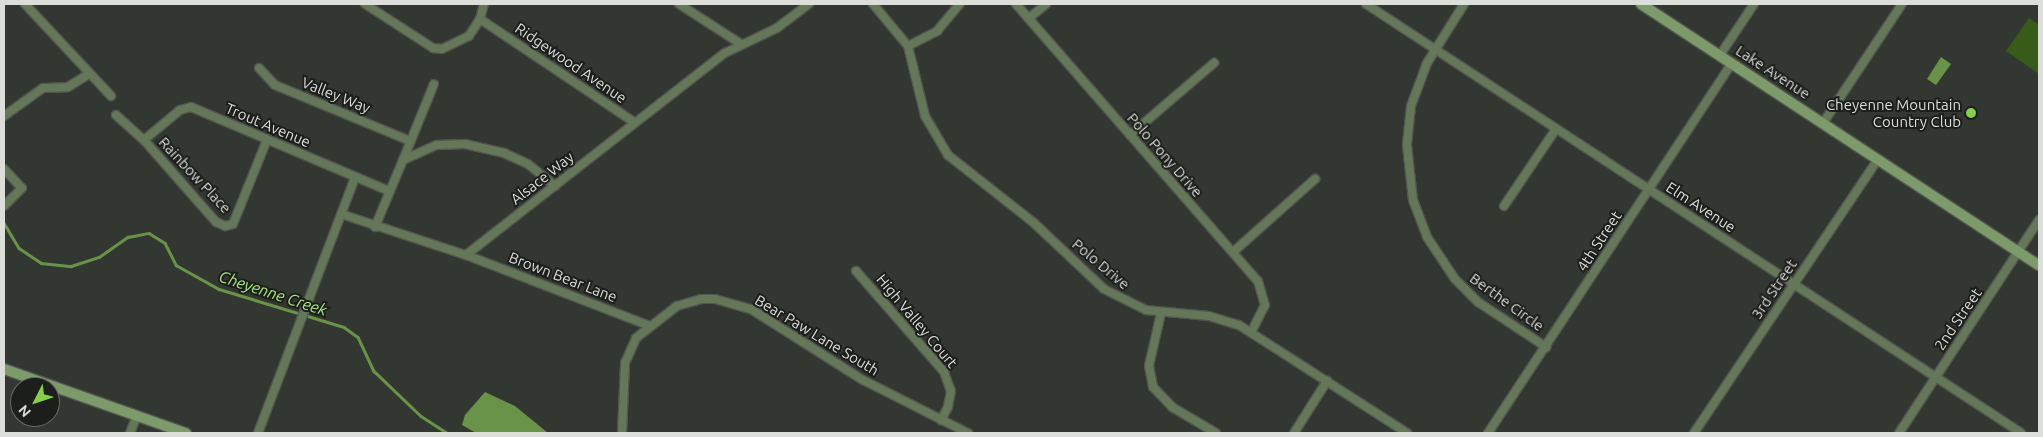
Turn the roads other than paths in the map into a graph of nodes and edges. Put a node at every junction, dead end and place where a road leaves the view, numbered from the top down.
1 (25, 4) edge
2 (365, 4) edge
3 (484, 4) edge
4 (679, 4) edge
5 (809, 4) edge
6 (873, 4) edge
7 (960, 4) edge
8 (1016, 4) edge
9 (1046, 4) edge
10 (1366, 4) edge
11 (1464, 4) edge
12 (1641, 4) edge
13 (1754, 4) edge
14 (1902, 4) edge
15 (1029, 18) junction
16 (480, 19) junction
17 (740, 44) junction
18 (908, 46) junction
19 (1435, 49) junction
20 (1720, 55) junction
21 (1214, 63) dead end
22 (1732, 63) junction
23 (259, 68) dead end
24 (89, 74) junction
25 (434, 84) dead end
26 (111, 96) dead end
27 (4, 116) edge
28 (116, 116) dead end
29 (634, 122) junction
30 (1823, 123) junction
31 (1556, 128) junction
32 (1130, 135) junction
33 (144, 140) junction
34 (267, 140) junction
35 (408, 140) junction
36 (1878, 159) junction
37 (403, 160) junction
38 (4, 169) edge
39 (355, 177) junction
40 (1315, 180) dead end
41 (555, 186) junction
42 (1649, 190) junction
43 (390, 191) junction
44 (4, 206) edge
45 (1504, 206) dead end
46 (341, 214) junction
47 (2039, 220) edge
48 (375, 227) junction
49 (2019, 251) junction
50 (1233, 252) junction
51 (466, 255) junction
52 (2039, 265) edge
53 (856, 271) dead end
54 (1794, 285) junction
55 (1161, 313) junction
56 (650, 326) junction
57 (1252, 332) junction
58 (1546, 347) junction
59 (4, 369) edge
60 (1934, 378) junction
61 (1327, 381) junction
62 (137, 416) junction
63 (941, 420) junction
64 (130, 433) edge
65 (186, 433) edge
66 (258, 433) edge
67 (622, 433) edge
68 (968, 433) edge
69 (1216, 433) edge
70 (1294, 433) edge
71 (1407, 433) edge
72 (1488, 433) edge
73 (1694, 433) edge
74 (1898, 433) edge
75 (2021, 433) edge

1 - 24 street
2 - 16 street
3 - 16 street
4 - 17 street
5 - 17 street, Alsace Way
6 - 18 street, Polo Drive
7 - 18 street
8 - 15 street, Polo Pony Drive
9 - 15 street
10 - 19 street, Elm Avenue
11 - 19 street, Berthe Circle
12 - 20 main road, Lake Avenue
13 - 20 street
14 - 30 street
15 - 32 street, Polo Pony Drive
16 - 29 street, Ridgewood Avenue
17 - 29 street, Alsace Way
18 - 55 street, Polo Drive
19 - 31 street, Elm Avenue
19 - 58 street, Berthe Circle
20 - 22 main road, Lake Avenue
21 - 32 street
22 - 30 main road, Lake Avenue
22 - 42 street, 4th Street
23 - 35 street, Valley Way
24 - 26 street
24 - 27 street
25 - 35 street
28 - 33 street, Rainbow Place
29 - 41 street, Alsace Way
30 - 36 main road, Lake Avenue
31 - 42 street, Elm Avenue
31 - 45 street
32 - 50 street, Polo Pony Drive
33 - 34 street, Trout Avenue
33 - 34 street, Rainbow Place
34 - 39 street, Trout Avenue
35 - 37 street
36 - 49 main road, Lake Avenue
36 - 54 street, 3rd Street
37 - 41 street
37 - 43 street
38 - 44 street
39 - 43 street, Trout Avenue
39 - 46 street
40 - 50 street
41 - 51 street, Alsace Way
42 - 54 street, Elm Avenue
42 - 58 street, 4th Street
43 - 48 street
46 - 48 street
46 - 66 street
47 - 49 street, 2nd Street
48 - 51 street
49 - 52 main road, Lake Avenue
49 - 60 street, 2nd Street
50 - 57 street, Polo Pony Drive
51 - 56 street, Brown Bear Lane
53 - 63 street, High Valley Court
54 - 60 street, Elm Avenue
54 - 73 street, 3rd Street
55 - 57 street, Polo Drive
55 - 69 street
56 - 63 street, Bear Paw Lane South
56 - 67 street, Bear Paw Lane South
57 - 61 street, Polo Drive
58 - 72 street, 4th Street
59 - 62 main road
60 - 74 street, 2nd Street
60 - 75 street, Elm Avenue
61 - 70 street
61 - 71 street, Polo Drive
62 - 64 street
62 - 65 main road
63 - 68 street, Bear Paw Lane South

